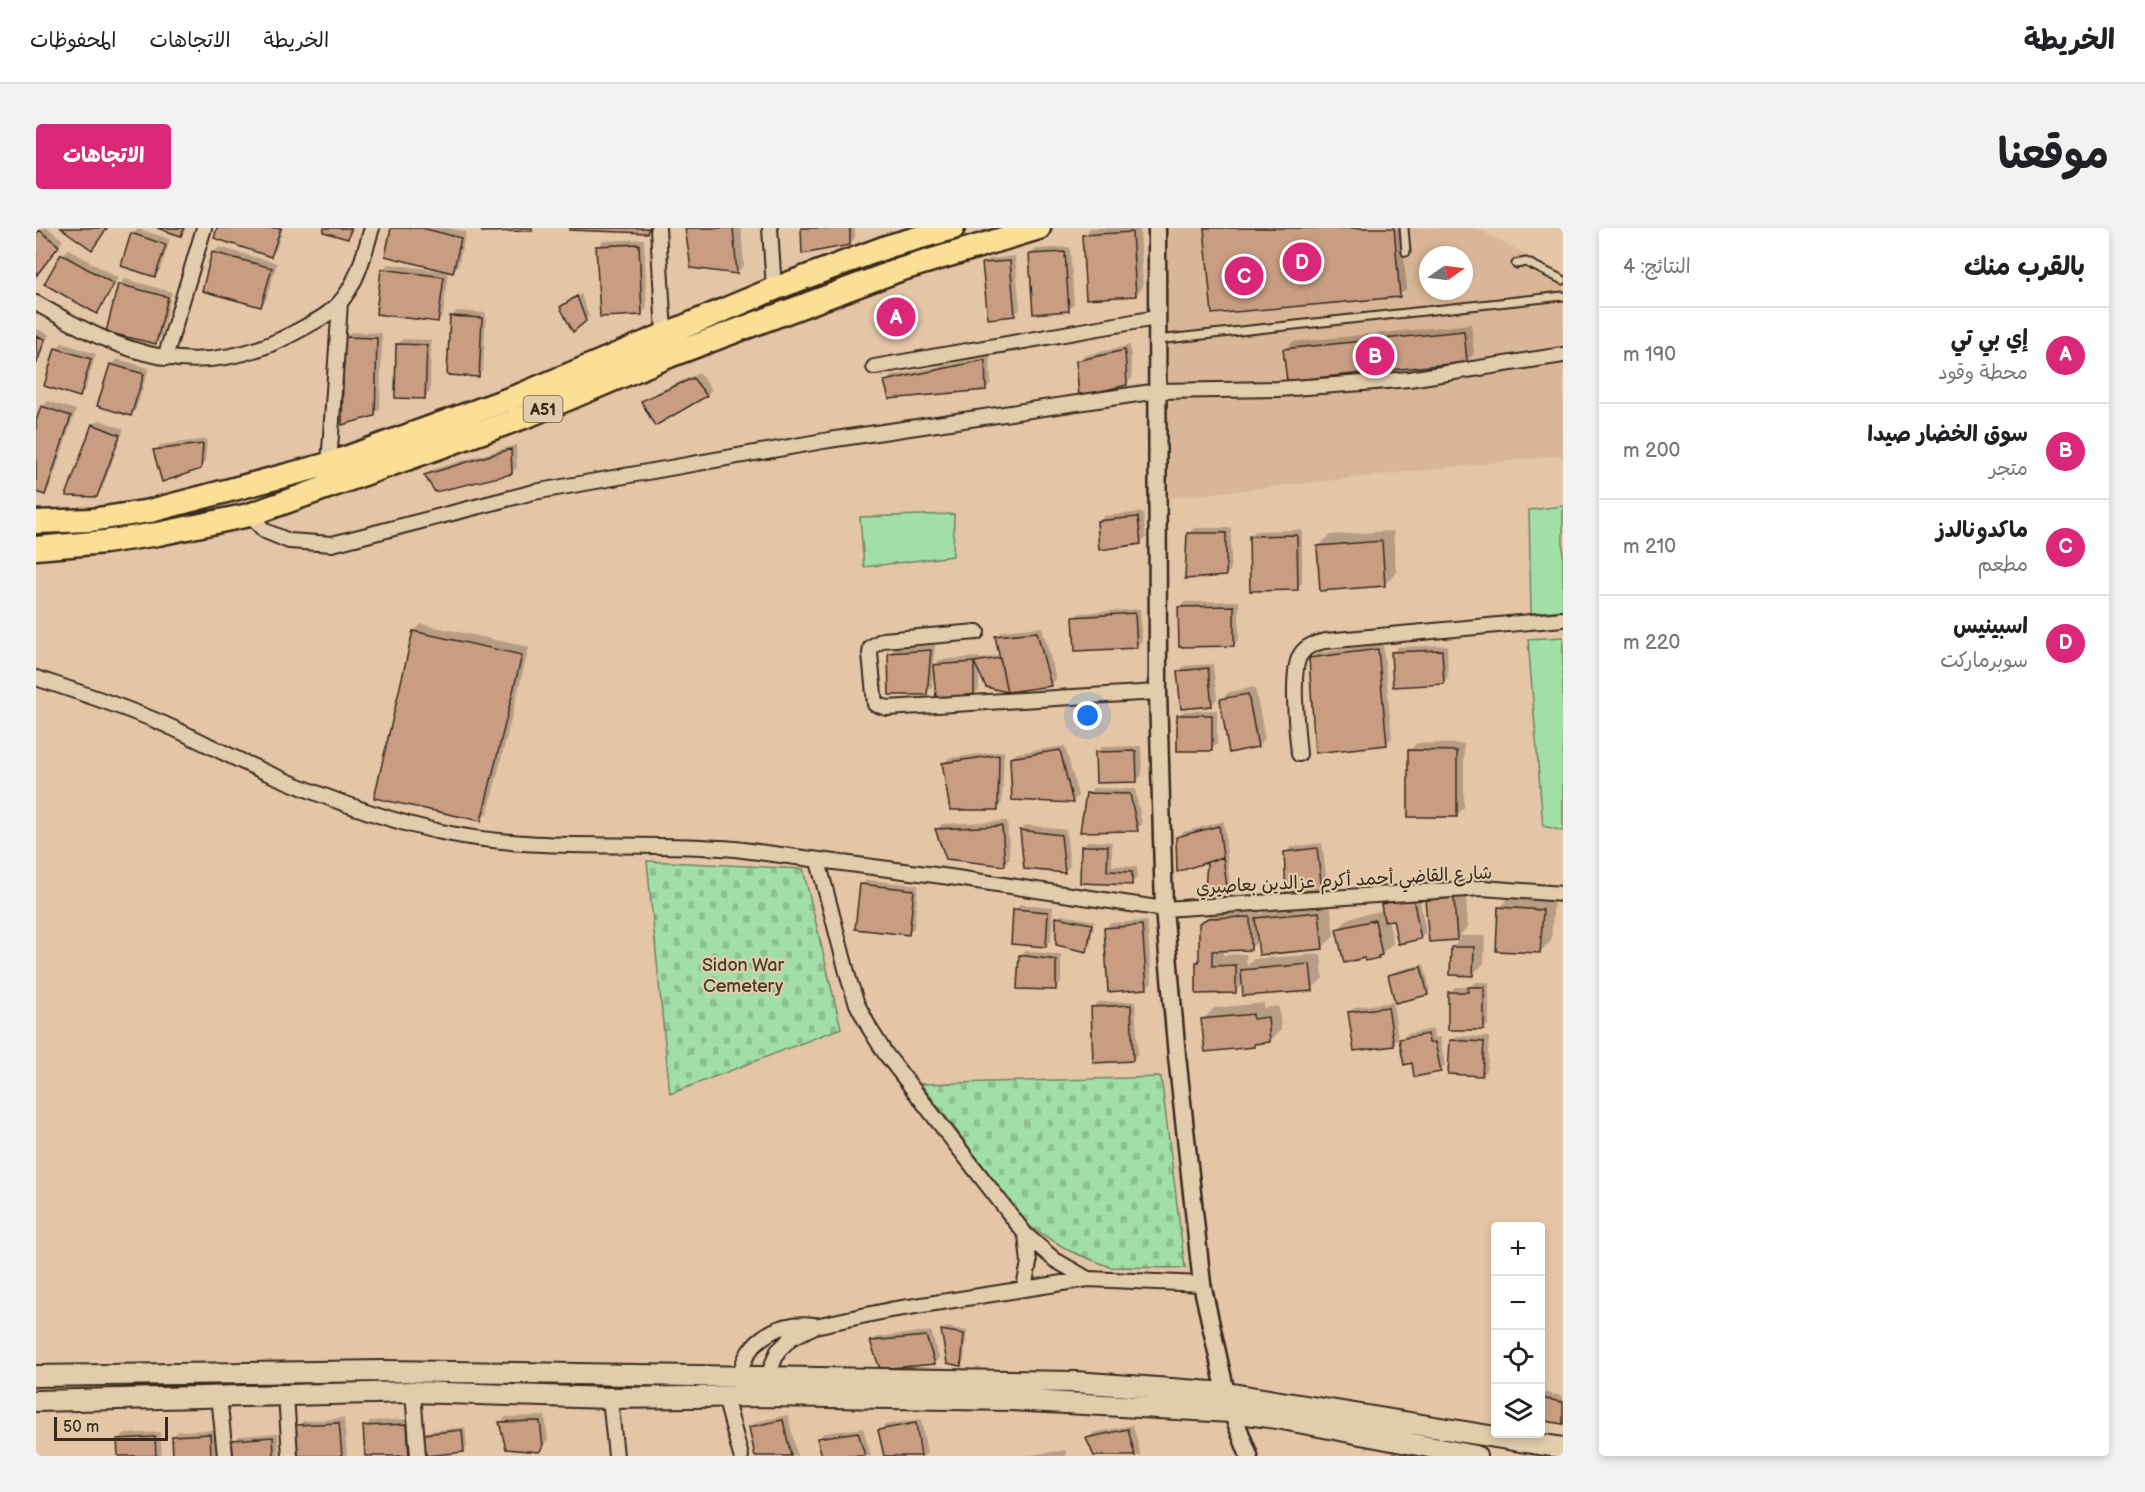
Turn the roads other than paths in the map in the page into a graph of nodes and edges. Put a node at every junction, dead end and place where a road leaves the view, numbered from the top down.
1 (204, 228) edge
2 (372, 228) edge
3 (658, 228) edge
4 (770, 228) edge
5 (953, 228) edge
6 (1039, 228) edge
7 (1157, 228) edge
8 (1404, 228) edge
9 (1406, 252) dead end
10 (1516, 264) dead end
11 (1563, 280) edge
12 (774, 288) junction
13 (1563, 296) edge
14 (36, 303) edge
15 (340, 303) junction
16 (1156, 318) junction
17 (664, 334) junction
18 (1157, 340) junction
19 (1563, 354) edge
20 (165, 358) junction
21 (874, 367) dead end
22 (1158, 391) junction
23 (329, 464) junction
24 (249, 515) junction
25 (36, 522) edge
26 (36, 548) edge
27 (1563, 619) edge
28 (978, 632) dead end
29 (36, 678) edge
30 (1158, 692) junction
31 (1299, 754) dead end
32 (818, 861) junction
33 (1563, 894) edge
34 (1164, 909) junction
35 (1026, 1235) junction
36 (1088, 1279) junction
37 (1202, 1284) junction
38 (1024, 1287) junction
39 (815, 1326) junction
40 (380, 1371) junction
41 (86, 1375) junction
42 (36, 1376) edge
43 (740, 1376) junction
44 (771, 1386) junction
45 (379, 1392) junction
46 (413, 1392) junction
47 (286, 1394) junction
48 (219, 1395) junction
49 (732, 1397) junction
50 (610, 1398) junction
51 (85, 1399) junction
52 (36, 1401) edge
53 (1229, 1403) junction
54 (1563, 1448) edge
55 (1536, 1450) edge
56 (225, 1456) edge
57 (290, 1456) edge
58 (418, 1456) edge
59 (616, 1456) edge
60 (741, 1456) edge
61 (1250, 1456) edge
62 (1476, 1456) edge

1 - 20 street
2 - 15 street
3 - 17 street
4 - 12 street
5 - 12 highway, A51
6 - 24 highway, A51
7 - 16 street
8 - 9 lane
10 - 11 lane
12 - 17 highway, A51
13 - 18 lane
14 - 20 street
15 - 20 street
15 - 23 street
16 - 18 street
16 - 21 street
17 - 23 highway, A51
18 - 22 street
19 - 22 street
22 - 24 street
22 - 30 street
23 - 25 highway, A51
24 - 26 highway, A51
27 - 31 street
28 - 30 street
29 - 32 street, شارع القاضي أحمد أكرم عزالدين بعاصيري
30 - 34 street
32 - 34 street, شارع القاضي أحمد أكرم عزالدين بعاصيري
32 - 35 street
33 - 34 street, شارع القاضي أحمد أكرم عزالدين بعاصيري
34 - 37 street
35 - 36 street
35 - 38 street
36 - 37 street
36 - 38 street
37 - 53 street
38 - 39 street
39 - 43 street
39 - 44 street
40 - 41 main road
40 - 43 main road
40 - 45 main road
41 - 42 main road
41 - 51 main road
43 - 44 main road
43 - 49 street
44 - 49 main road
44 - 53 main road
45 - 46 main road
45 - 47 main road
46 - 50 main road
46 - 58 street
47 - 48 main road
47 - 57 street
48 - 51 main road
48 - 56 street
49 - 50 main road
49 - 60 street
50 - 59 street
51 - 52 main road
53 - 55 main road
53 - 61 street
53 - 62 main road
54 - 55 main road

